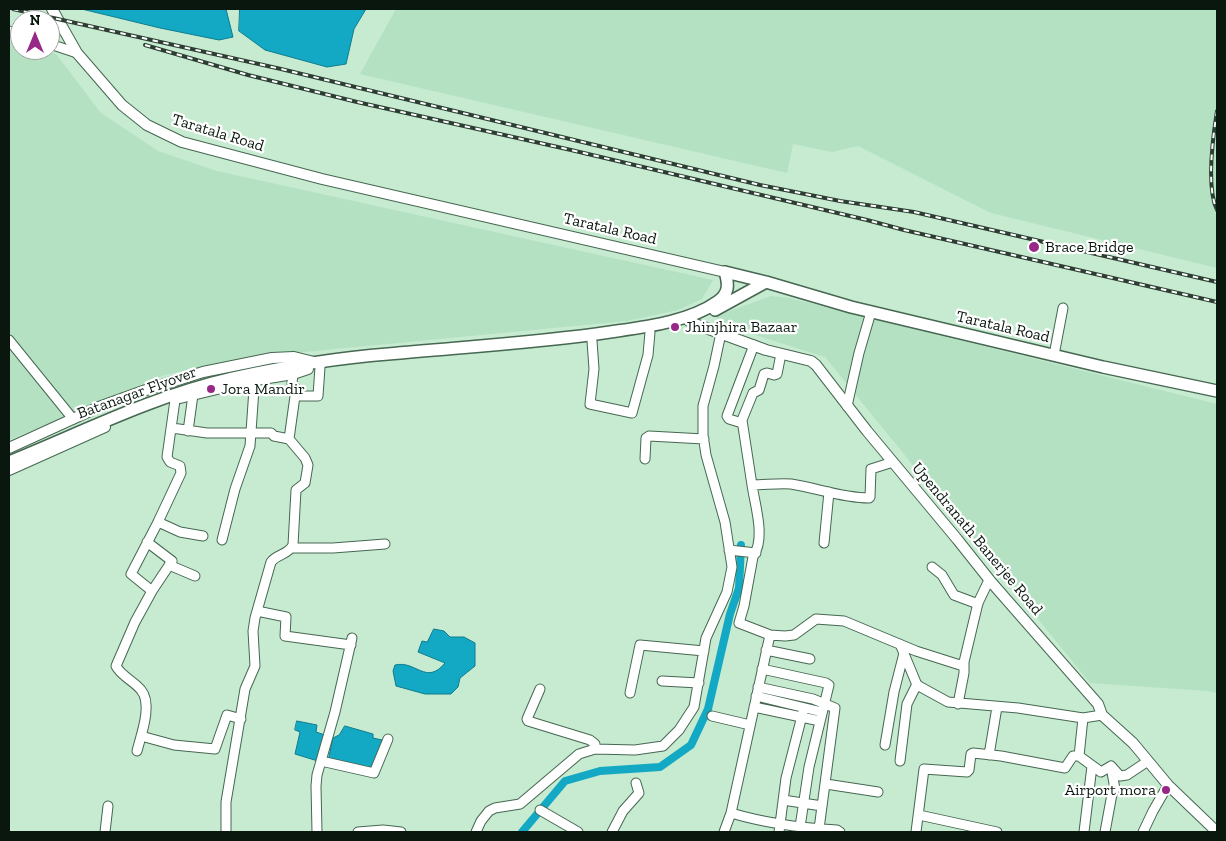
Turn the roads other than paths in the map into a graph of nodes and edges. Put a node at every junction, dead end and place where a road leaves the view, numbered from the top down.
1 (52, 9) edge
2 (60, 47) edge
3 (77, 53) junction
4 (726, 272) junction
5 (766, 282) junction
6 (1063, 308) dead end
7 (871, 312) junction
8 (691, 317) junction
9 (650, 332) junction
10 (720, 333) junction
11 (9, 340) edge
12 (592, 341) junction
13 (754, 345) junction
14 (781, 354) junction
15 (1054, 356) junction
16 (314, 366) junction
17 (293, 374) junction
18 (250, 381) junction
19 (1217, 391) edge
20 (193, 394) junction
21 (295, 396) junction
22 (175, 400) junction
23 (847, 406) junction
24 (73, 419) junction
25 (742, 423) junction
26 (172, 428) junction
27 (188, 431) junction
28 (251, 432) junction
29 (289, 439) junction
30 (704, 439) junction
31 (9, 448) edge
32 (644, 459) dead end
33 (9, 462) edge
34 (893, 462) junction
35 (9, 470) edge
36 (752, 485) junction
37 (829, 492) junction
38 (158, 522) junction
39 (203, 536) dead end
40 (222, 540) dead end
41 (147, 542) junction
42 (385, 544) dead end
43 (824, 544) dead end
44 (291, 548) junction
45 (729, 550) junction
46 (756, 553) junction
47 (169, 565) junction
48 (932, 566) dead end
49 (195, 576) dead end
50 (990, 580) junction
51 (152, 591) junction
52 (978, 604) junction
53 (257, 610) junction
54 (770, 635) junction
55 (900, 644) junction
56 (766, 650) junction
57 (704, 651) junction
58 (904, 653) junction
59 (810, 659) dead end
60 (964, 662) junction
61 (762, 669) junction
62 (662, 681) dead end
63 (699, 683) junction
64 (917, 684) junction
65 (540, 689) dead end
66 (757, 692) junction
67 (630, 693) dead end
68 (958, 704) junction
69 (754, 707) junction
70 (997, 707) junction
71 (803, 712) junction
72 (822, 712) junction
73 (1102, 715) junction
74 (712, 716) dead end
75 (1083, 718) junction
76 (241, 719) junction
77 (750, 725) junction
78 (141, 736) junction
79 (388, 739) dead end
80 (885, 744) dead end
81 (595, 749) junction
82 (137, 751) dead end
83 (989, 754) junction
84 (1079, 756) junction
85 (321, 761) junction
86 (900, 761) dead end
87 (1148, 761) junction
88 (1092, 766) junction
89 (1111, 766) junction
90 (636, 783) dead end
91 (826, 784) junction
92 (1168, 785) junction
93 (878, 792) dead end
94 (783, 800) junction
95 (803, 804) junction
96 (108, 806) dead end
97 (822, 806) junction
98 (540, 810) dead end
99 (731, 813) junction
100 (919, 815) junction
101 (780, 828) edge
102 (805, 829) edge
103 (819, 829) junction
104 (384, 831) edge
105 (105, 832) edge
106 (226, 832) edge
107 (317, 832) edge
108 (358, 832) edge
109 (400, 832) edge
110 (476, 832) edge
111 (578, 832) edge
112 (612, 832) edge
113 (724, 832) edge
114 (840, 832) edge
115 (916, 832) edge
116 (997, 832) edge
117 (1084, 832) edge
118 (1105, 832) edge
119 (1143, 832) edge
120 (1217, 832) edge

1 - 3 street, Taratala Road
2 - 3 street
3 - 4 street, Taratala Road
4 - 5 main road, Taratala Road
4 - 8 main road
5 - 7 main road, Taratala Road
5 - 8 main road
6 - 15 street
7 - 15 main road, Taratala Road
7 - 23 street
8 - 9 main road
8 - 10 street, Upendranath Banerjee Road
8 - 16 main road
9 - 12 main road
9 - 12 street
10 - 13 street, Upendranath Banerjee Road
10 - 30 street
11 - 24 street
12 - 16 main road
13 - 14 street, Upendranath Banerjee Road
13 - 25 street
14 - 23 street, Upendranath Banerjee Road
14 - 25 street
15 - 19 main road, Taratala Road
16 - 17 street
16 - 21 street
16 - 24 street
16 - 33 main road, Batanagar Flyover
17 - 18 street
17 - 21 street
18 - 20 street
18 - 28 street
20 - 22 street
20 - 27 street
21 - 29 street
22 - 26 street
22 - 35 street
23 - 34 street, Upendranath Banerjee Road
24 - 31 street
25 - 36 street
26 - 27 street
26 - 38 street
27 - 28 street
28 - 29 street
28 - 40 street
29 - 44 street
30 - 32 street
30 - 45 street
34 - 37 street
34 - 50 street, Upendranath Banerjee Road
36 - 37 street
36 - 46 street
37 - 43 street
38 - 39 street
38 - 41 street
41 - 47 street
41 - 51 street
42 - 44 street
44 - 53 street
45 - 46 street
45 - 57 street
46 - 54 street
47 - 49 street
47 - 51 street
48 - 52 street
50 - 52 street
50 - 73 street, Upendranath Banerjee Road
51 - 78 street
52 - 60 street
53 - 76 street
53 - 85 street
54 - 55 street
54 - 56 street
55 - 58 street
55 - 60 street
56 - 59 street
56 - 61 street
57 - 63 street
57 - 67 street
58 - 64 street
58 - 80 street
60 - 68 street
61 - 66 street
61 - 72 street
62 - 63 street
63 - 81 street
64 - 68 street
64 - 86 street
65 - 81 street
66 - 69 street
66 - 71 street
66 - 72 street
68 - 70 street
69 - 71 street
69 - 77 street
70 - 75 street
70 - 83 street
71 - 72 street
71 - 94 street
72 - 91 street
72 - 95 street
73 - 75 street
73 - 87 street, Upendranath Banerjee Road
74 - 77 street
75 - 84 street
76 - 78 street
76 - 106 street
77 - 99 street
78 - 82 street
79 - 85 street
81 - 110 street
83 - 84 street
83 - 100 street
84 - 88 street
85 - 107 street
87 - 89 street
87 - 92 street, Upendranath Banerjee Road
88 - 89 street
88 - 117 street
89 - 118 street
90 - 112 street
91 - 93 street
91 - 97 street
92 - 119 street
92 - 120 street, Upendranath Banerjee Road
94 - 95 street
94 - 101 street
95 - 97 street
95 - 102 street
96 - 105 street
97 - 103 street
98 - 111 street
99 - 101 street
99 - 113 street
100 - 115 street
100 - 116 street
101 - 102 street
102 - 103 street
103 - 114 street
104 - 108 street
104 - 109 street

